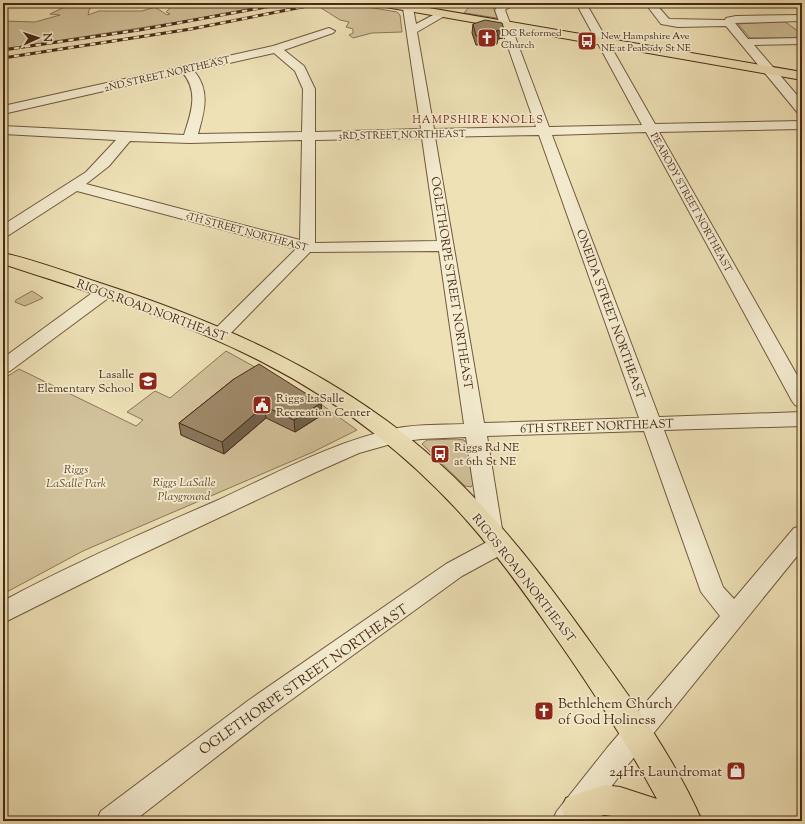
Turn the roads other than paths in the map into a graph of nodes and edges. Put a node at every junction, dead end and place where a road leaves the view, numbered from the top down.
1 (582, 3) edge
2 (650, 3) edge
3 (383, 4) edge
4 (506, 4) edge
5 (408, 8) junction
6 (444, 14) junction
7 (802, 18) edge
8 (729, 23) junction
9 (506, 25) junction
10 (329, 31) dead end
11 (411, 31) junction
12 (802, 41) edge
13 (603, 42) junction
14 (745, 42) junction
15 (276, 49) junction
16 (761, 61) junction
17 (746, 67) junction
18 (186, 69) junction
19 (770, 71) junction
20 (802, 76) edge
21 (802, 109) edge
22 (3, 110) edge
23 (802, 125) edge
24 (651, 129) junction
25 (3, 130) edge
26 (544, 131) junction
27 (428, 134) junction
28 (308, 136) junction
29 (125, 138) junction
30 (190, 139) junction
31 (75, 186) junction
32 (3, 232) edge
33 (446, 246) junction
34 (306, 247) junction
35 (3, 258) edge
36 (105, 292) junction
37 (220, 334) junction
38 (3, 367) edge
39 (802, 401) edge
40 (802, 419) edge
41 (652, 424) junction
42 (476, 430) junction
43 (392, 436) junction
44 (802, 534) edge
45 (496, 540) junction
46 (3, 613) edge
47 (736, 615) junction
48 (636, 736) junction
49 (572, 815) edge
50 (111, 821) edge
51 (675, 821) edge
52 (686, 821) edge

1 - 13 street, PEABODY STREET NORTHEAST
2 - 8 street
3 - 5 main road
4 - 9 street, ONEIDA STREET NORTHEAST
5 - 6 main road
5 - 11 street, OGLETHORPE STREET NORTHEAST
6 - 9 main road
6 - 11 street
7 - 8 street
8 - 14 street
9 - 13 main road
9 - 26 street, ONEIDA STREET NORTHEAST
10 - 15 street, 2ND STREET NORTHEAST
11 - 27 street, OGLETHORPE STREET NORTHEAST
12 - 14 street
13 - 17 main road
13 - 24 street, PEABODY STREET NORTHEAST
14 - 16 street
15 - 18 street, 2ND STREET NORTHEAST
15 - 28 street
16 - 17 street
16 - 19 street
17 - 19 main road
18 - 22 street, 2ND STREET NORTHEAST
18 - 30 street
19 - 20 main road
19 - 21 street
23 - 24 street, 3RD STREET NORTHEAST
24 - 26 street, 3RD STREET NORTHEAST
24 - 39 street, PEABODY STREET NORTHEAST
25 - 29 street, 3RD STREET NORTHEAST
26 - 27 street, 3RD STREET NORTHEAST
26 - 41 street, ONEIDA STREET NORTHEAST
27 - 28 street, 3RD STREET NORTHEAST
27 - 33 street, OGLETHORPE STREET NORTHEAST
28 - 30 street, 3RD STREET NORTHEAST
28 - 34 street
29 - 30 street, 3RD STREET NORTHEAST
29 - 31 street
31 - 32 street
31 - 34 street, 5TH STREET NORTHEAST
33 - 34 street, 5TH STREET NORTHEAST
33 - 42 street, OGLETHORPE STREET NORTHEAST
34 - 37 street
35 - 36 main road, RIGGS ROAD NORTHEAST
36 - 37 main road, RIGGS ROAD NORTHEAST
36 - 38 street
37 - 43 main road, RIGGS ROAD NORTHEAST
40 - 41 street, 6TH STREET NORTHEAST
41 - 42 street, 6TH STREET NORTHEAST
41 - 47 street, ONEIDA STREET NORTHEAST
42 - 43 street, 6TH STREET NORTHEAST
42 - 45 street, OGLETHORPE STREET NORTHEAST
43 - 45 main road, RIGGS ROAD NORTHEAST
43 - 46 street, 6TH STREET NORTHEAST
44 - 47 street
45 - 48 main road, RIGGS ROAD NORTHEAST
45 - 50 street, OGLETHORPE STREET NORTHEAST
47 - 48 street
48 - 49 street
48 - 52 main road, RIGGS ROAD NORTHEAST
49 - 51 main road

